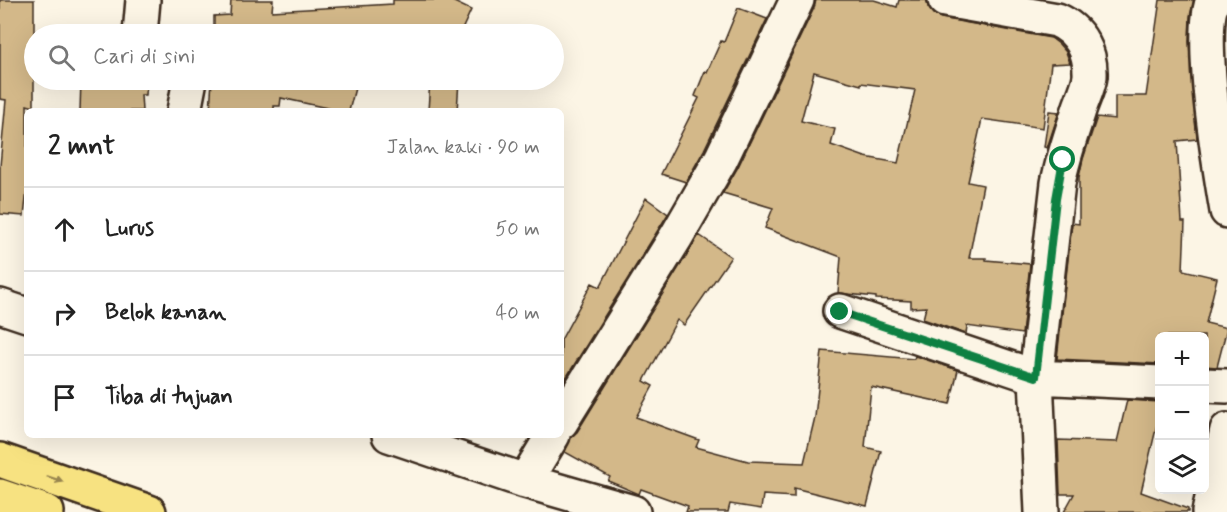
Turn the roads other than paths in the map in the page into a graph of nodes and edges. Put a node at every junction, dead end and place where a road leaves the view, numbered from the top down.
1 (143, 0) edge
2 (797, 0) edge
3 (945, 0) edge
4 (1213, 0) edge
5 (141, 24) edge
6 (188, 90) edge
7 (185, 108) edge
8 (1227, 211) edge
9 (0, 306) edge
10 (840, 312) dead end
11 (24, 314) edge
12 (1036, 377) junction
13 (1155, 383) edge
14 (1209, 385) edge
15 (1227, 386) edge
16 (564, 417) edge
17 (1227, 430) edge
18 (398, 438) edge
19 (551, 438) edge
20 (0, 460) edge
21 (1223, 472) edge
22 (525, 481) junction
23 (0, 496) edge
24 (47, 512) edge
25 (149, 512) edge
26 (633, 512) edge
27 (1042, 512) edge
28 (1209, 512) edge

1 - 5 street
2 - 16 street
3 - 12 street
4 - 8 street
6 - 7 street
9 - 11 street
10 - 12 street
12 - 13 street
12 - 27 street
14 - 15 street
17 - 21 street
18 - 22 street
19 - 22 street
20 -> 25 highway
21 - 28 street
22 - 26 street
23 - 24 highway

